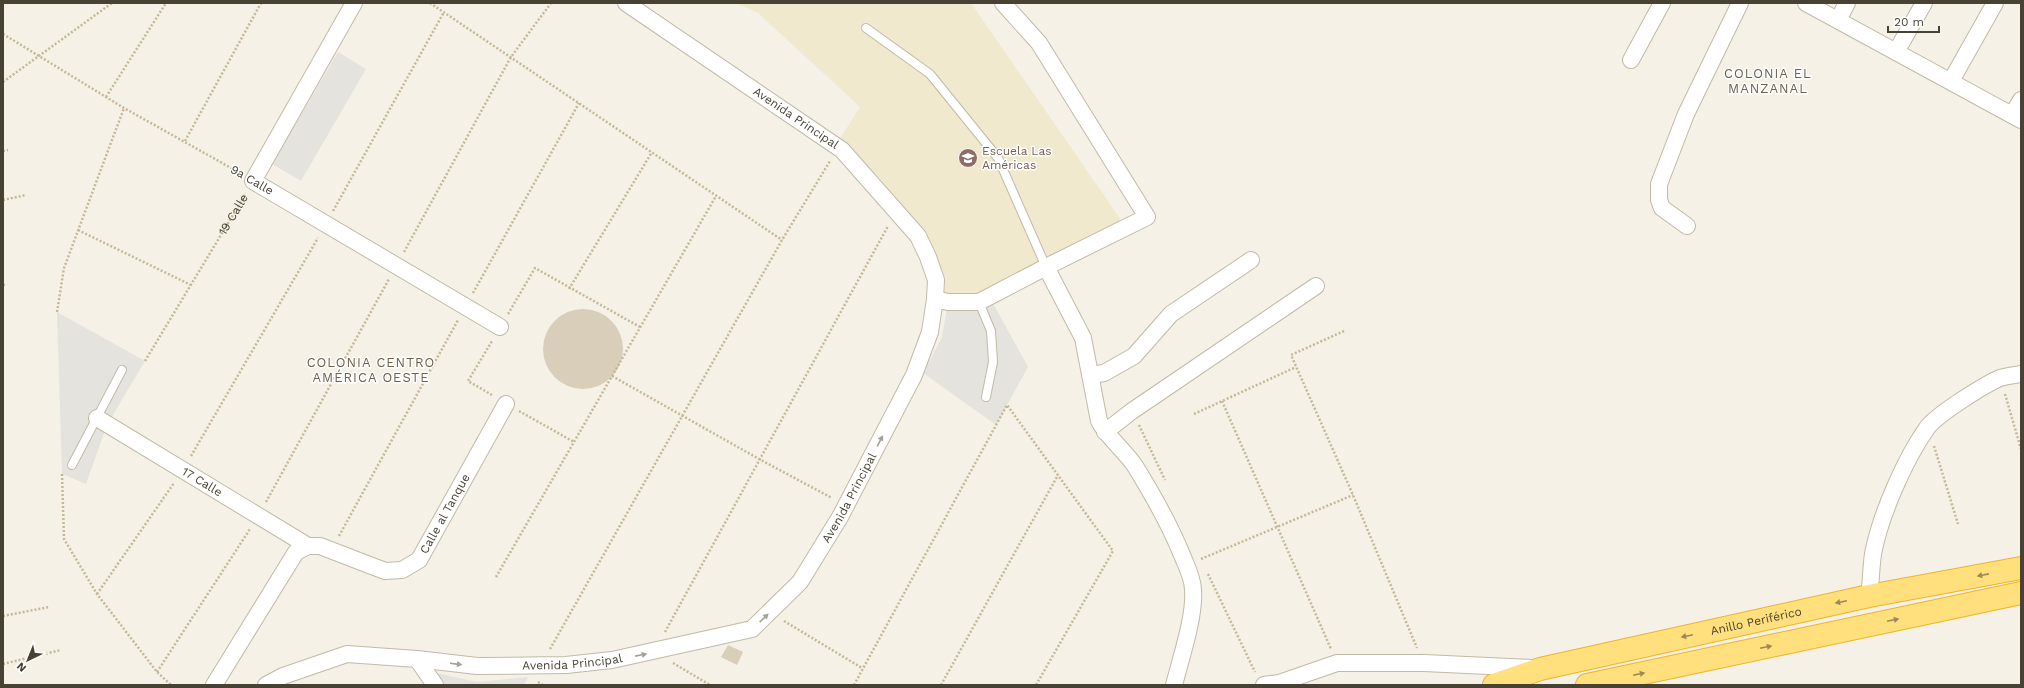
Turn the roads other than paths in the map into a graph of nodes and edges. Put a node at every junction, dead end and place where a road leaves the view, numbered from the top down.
1 (354, 3) edge
2 (626, 3) edge
3 (1003, 3) edge
4 (1662, 3) edge
5 (1740, 3) edge
6 (1806, 3) edge
7 (1847, 3) edge
8 (1924, 3) edge
9 (1995, 3) edge
10 (1838, 20) junction
11 (866, 28) dead end
12 (1896, 52) junction
13 (1631, 60) dead end
14 (1951, 82) junction
15 (2021, 100) edge
16 (2017, 118) edge
17 (253, 180) joint
18 (1687, 226) dead end
19 (1251, 260) dead end
20 (1046, 267) junction
21 (1316, 286) dead end
22 (935, 299) junction
23 (979, 302) junction
24 (500, 328) road end
25 (122, 370) dead end
26 (2021, 374) edge
27 (1090, 375) junction
28 (986, 397) dead end
29 (506, 404) road end
30 (97, 418) junction
31 (1105, 432) junction
32 (72, 465) dead end
33 (308, 546) junction
34 (2021, 568) edge
35 (2021, 593) edge
36 (1870, 596) junction
37 (417, 659) junction
38 (1540, 668) junction
39 (214, 685) edge
40 (266, 685) edge
41 (435, 685) edge
42 (1174, 685) edge
43 (1264, 685) edge
44 (1494, 685) edge
45 (1587, 685) edge

1 - 17 street, 19 Calle
2 - 22 street, Avenida Principal
3 - 20 street
4 - 13 street
5 - 18 street
6 - 10 street
7 - 10 street
8 - 12 street
9 - 14 street
10 - 12 street
11 - 20 lane
12 - 14 street
14 - 16 street
15 - 16 street
17 - 24 street, 9a Calle
19 - 27 street
20 - 23 street
20 - 27 street
21 - 31 street
22 - 23 street
37 -> 22 street, Avenida Principal
23 - 28 lane
25 - 30 lane
26 - 36 street
27 - 31 street
29 - 33 street, Calle al Tanque
30 - 32 lane
30 - 33 street, 17 Calle
31 - 42 street
33 - 39 street
34 -> 36 highway, Anillo Periférico
45 -> 35 highway
36 -> 38 highway, Anillo Periférico
37 - 40 street, Avenida Principal
37 - 41 street
38 - 43 street
38 - 44 highway, Anillo Periférico

